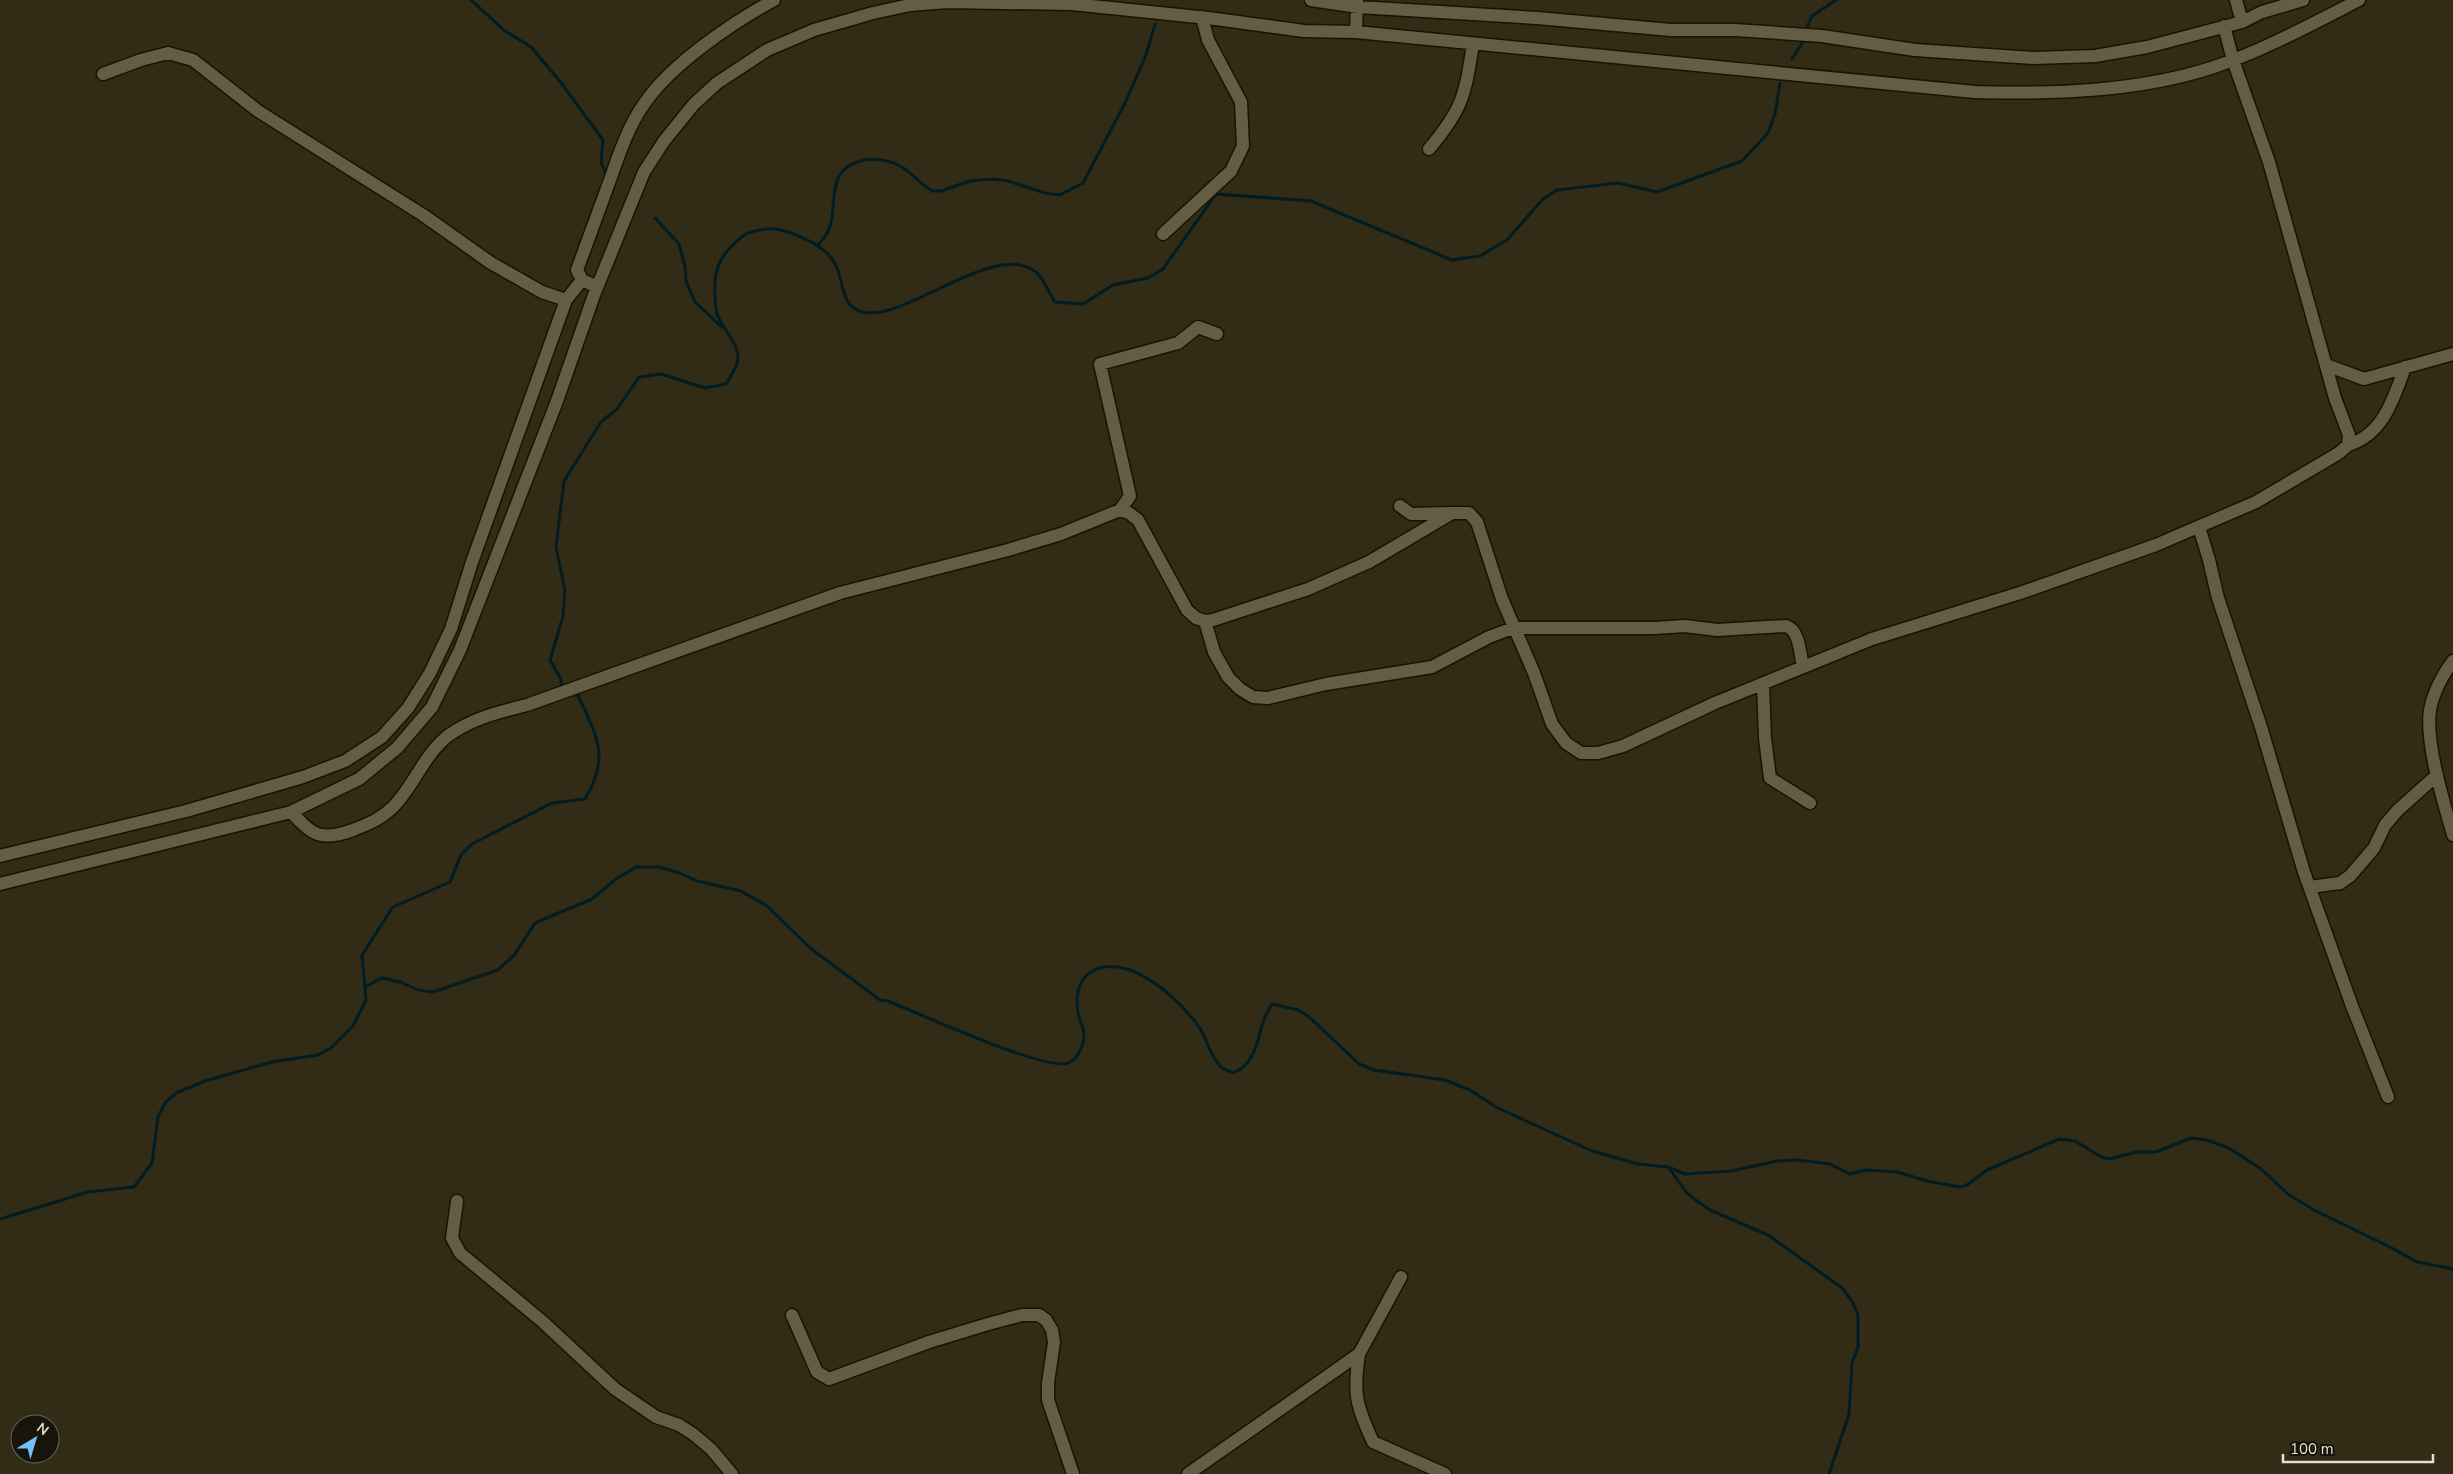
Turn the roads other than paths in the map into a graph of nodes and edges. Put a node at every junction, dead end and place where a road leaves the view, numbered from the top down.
1 (774, 0) edge
2 (1312, 0) edge
3 (2236, 0) edge
4 (2303, 0) edge
5 (2359, 0) edge
6 (1357, 4) edge
7 (1202, 17) junction
8 (2242, 22) junction
9 (2224, 26) junction
10 (1356, 32) junction
11 (1473, 44) junction
12 (2233, 60) junction
13 (103, 74) dead end
14 (1429, 149) dead end
15 (1163, 234) dead end
16 (582, 280) junction
17 (597, 287) junction
18 (566, 300) junction
19 (1216, 334) dead end
20 (2453, 354) edge
21 (2326, 365) junction
22 (2405, 367) junction
23 (2348, 445) junction
24 (1400, 506) dead end
25 (1120, 510) junction
26 (1452, 513) junction
27 (2199, 527) junction
28 (1205, 621) junction
29 (1514, 628) junction
30 (2453, 661) edge
31 (1803, 667) junction
32 (1763, 684) junction
33 (2437, 775) junction
34 (1810, 803) dead end
35 (291, 812) junction
36 (2453, 835) edge
37 (0, 856) edge
38 (0, 884) edge
39 (2310, 887) junction
40 (2388, 1097) dead end
41 (458, 1201) dead end
42 (1401, 1276) dead end
43 (792, 1315) dead end
44 (1359, 1354) junction
45 (732, 1474) edge
46 (1073, 1474) edge
47 (1188, 1474) edge
48 (1445, 1474) edge

1 - 16 street
2 - 6 street
3 - 8 street
4 - 8 street
5 - 12 street
6 - 9 street
6 - 10 street
7 - 10 street
7 - 15 street
7 - 17 street
8 - 9 street
9 - 12 street
10 - 11 street
11 - 12 street
11 - 14 street
12 - 21 street
13 - 18 street
16 - 17 street
16 - 18 street
17 - 35 street
18 - 37 street
19 - 25 street
20 - 22 street
21 - 22 street
21 - 23 street
22 - 23 street
23 - 27 street
24 - 26 street
25 - 28 street
25 - 35 street
26 - 28 street
26 - 29 street
27 - 31 street
27 - 39 street
28 - 29 street
29 - 31 street
29 - 32 street
30 - 33 street
31 - 32 street
32 - 34 street
33 - 36 street
33 - 39 street
35 - 38 street
39 - 40 street
41 - 45 street
42 - 44 street
43 - 46 street
44 - 47 street
44 - 48 street

